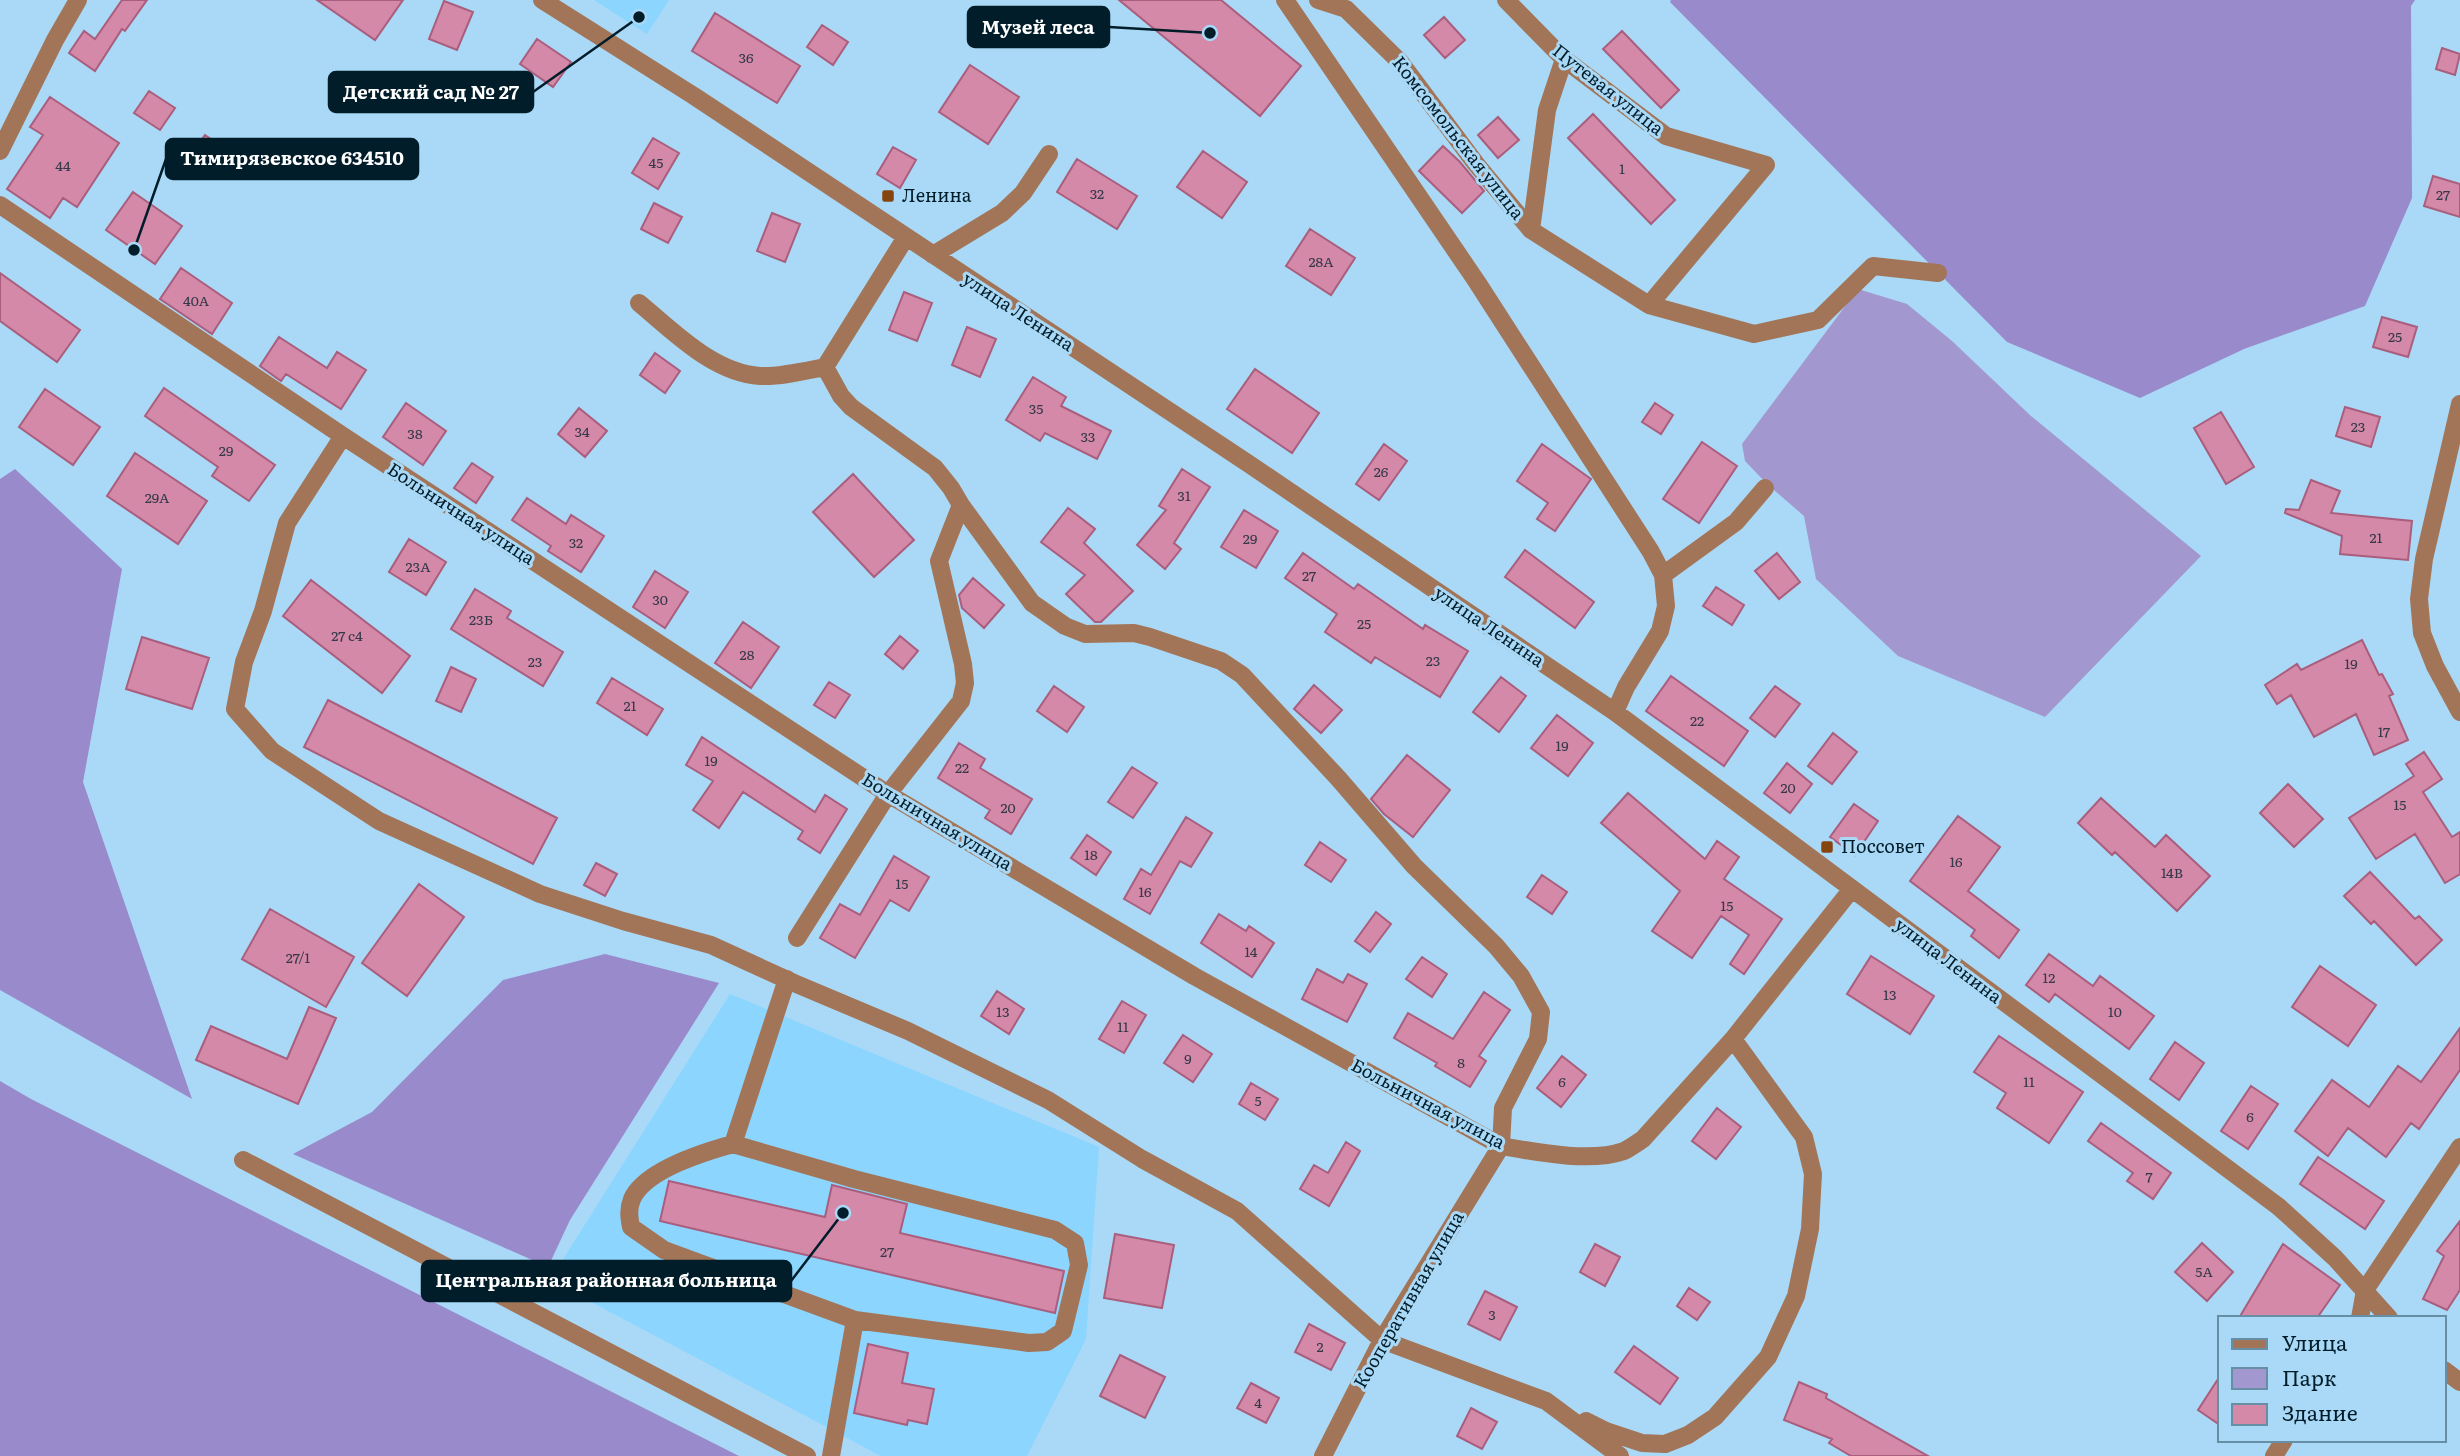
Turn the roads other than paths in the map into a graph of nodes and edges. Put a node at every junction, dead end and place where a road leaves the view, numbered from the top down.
1 (78, 0) edge
2 (542, 0) edge
3 (1284, 0) edge
4 (1318, 0) edge
5 (1506, 0) edge
6 (1564, 59) junction
7 (0, 151) edge
8 (1049, 155) dead end
9 (0, 205) edge
10 (1531, 230) junction
11 (906, 237) junction
12 (933, 255) junction
13 (1938, 274) dead end
14 (639, 303) dead end
15 (1649, 305) junction
16 (825, 367) junction
17 (2460, 404) edge
18 (343, 436) junction
19 (1765, 488) dead end
20 (961, 505) junction
21 (1663, 575) junction
22 (1615, 712) junction
23 (2460, 712) edge
24 (888, 794) junction
25 (1851, 890) junction
26 (797, 938) dead end
27 (787, 979) junction
28 (1733, 1039) junction
29 (733, 1144) junction
30 (1501, 1146) junction
31 (2460, 1147) edge
32 (243, 1160) dead end
33 (2365, 1290) junction
34 (2360, 1316) edge
35 (2387, 1316) edge
36 (855, 1320) junction
37 (1382, 1340) junction
38 (1546, 1401) junction
39 (807, 1456) edge
40 (831, 1456) edge
41 (1323, 1456) edge
42 (1620, 1456) edge

1 - 7 street
2 - 11 street, улица Ленина
3 - 21 street
4 - 10 street, Комсомольская улица
5 - 6 street, Путевая улица
6 - 10 street
6 - 15 street, Путевая улица
8 - 12 street
9 - 18 street, Больничная улица
10 - 15 street, Комсомольская улица
11 - 12 street, улица Ленина
11 - 16 street
12 - 22 street, улица Ленина
13 - 15 street, Комсомольская улица
14 - 16 street
16 - 20 street
17 - 23 street
18 - 24 street, Больничная улица
18 - 27 street
19 - 21 street
20 - 24 street
20 - 30 street
21 - 22 street
22 - 25 street, улица Ленина
24 - 26 street
24 - 30 street, Больничная улица
25 - 28 street, Больничная улица
25 - 33 street, улица Ленина
27 - 29 street
27 - 37 street
28 - 30 street, Больничная улица
28 - 38 street
29 - 36 street
29 - 36 street
30 - 37 street, Кооперативная улица
31 - 33 street
32 - 39 street
33 - 34 street
33 - 35 street, улица Ленина
36 - 40 street
37 - 38 street
37 - 41 street, Кооперативная улица
38 - 42 street

